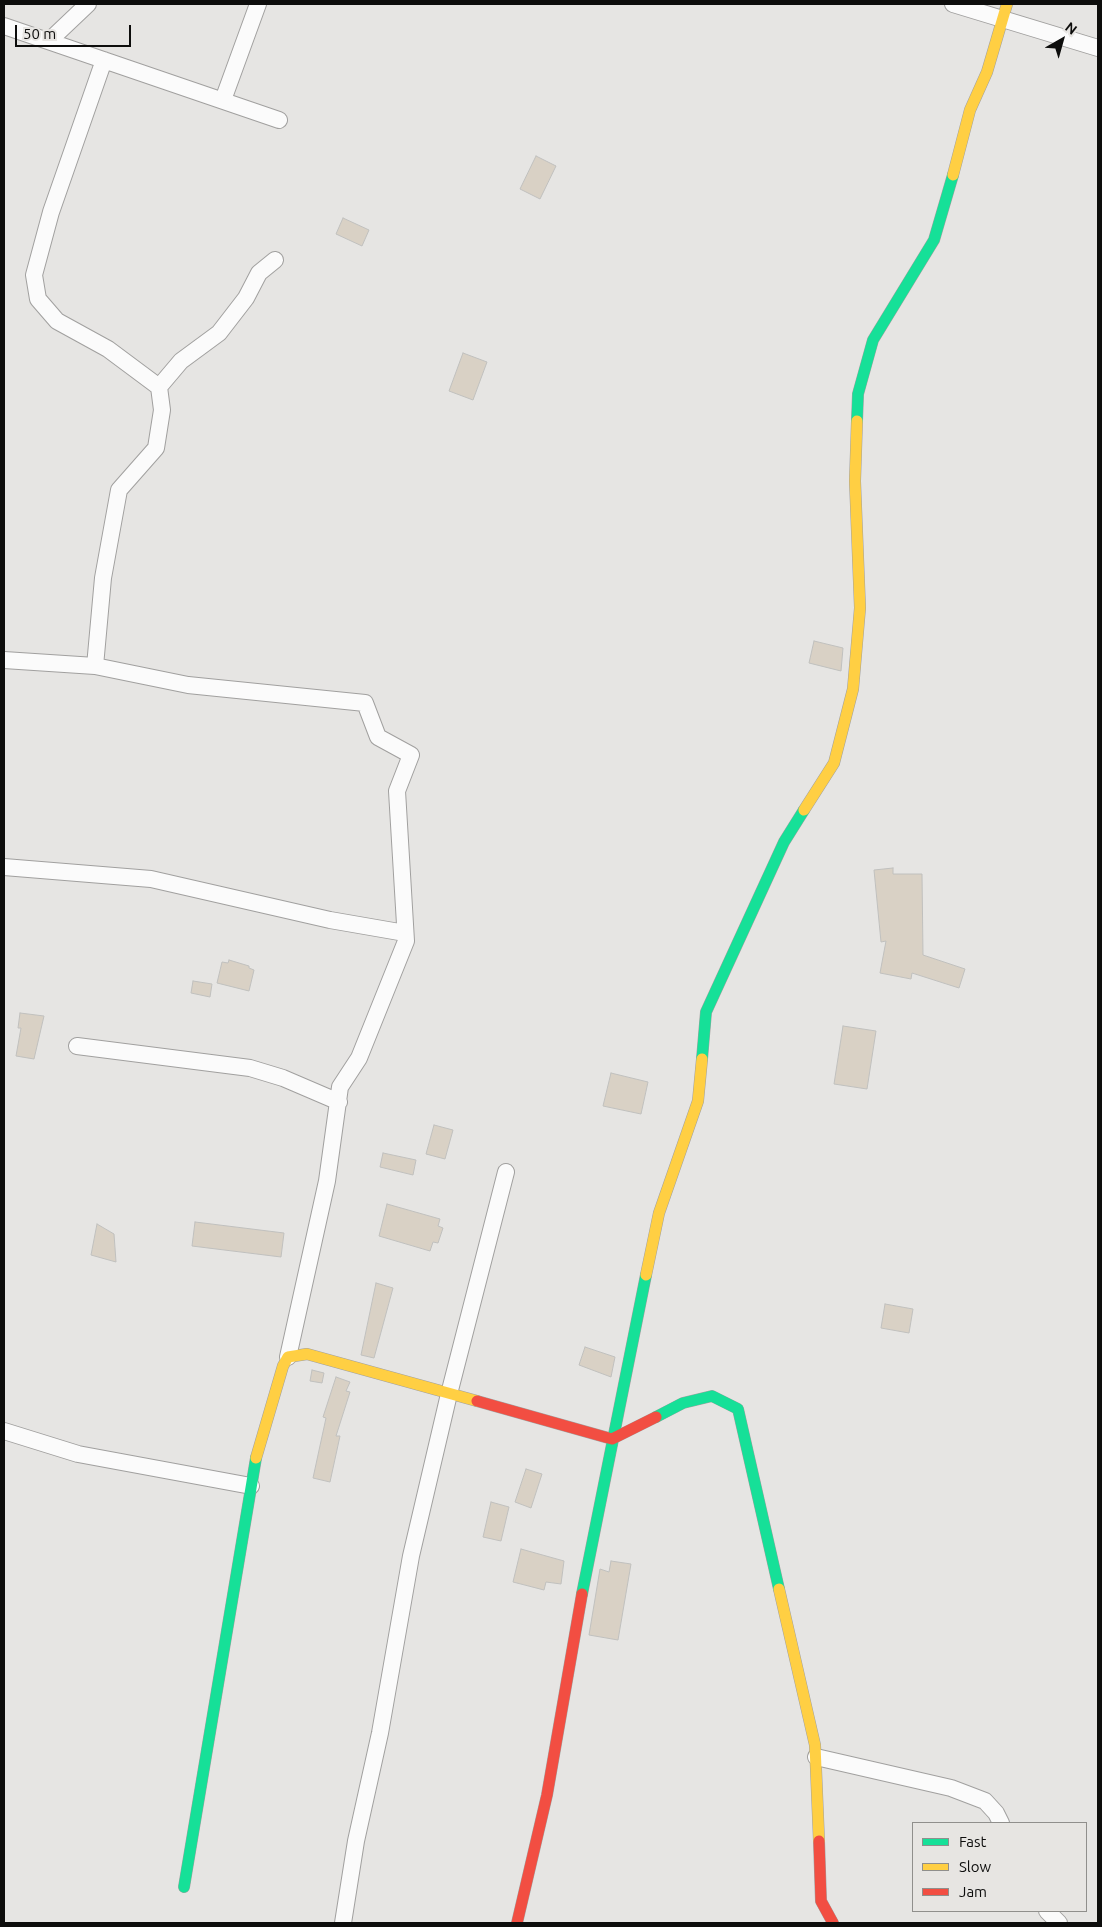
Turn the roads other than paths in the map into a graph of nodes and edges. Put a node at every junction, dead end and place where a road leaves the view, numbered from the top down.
1 (88, 4) edge
2 (258, 4) edge
3 (953, 4) edge
4 (1005, 12) edge
5 (4, 26) edge
6 (49, 41) junction
7 (1098, 48) edge
8 (104, 60) junction
9 (223, 100) junction
10 (279, 120) dead end
11 (275, 260) dead end
12 (159, 387) junction
13 (4, 660) edge
14 (95, 666) junction
15 (4, 867) edge
16 (405, 933) junction
17 (78, 1046) dead end
18 (339, 1102) junction
19 (506, 1172) dead end
20 (288, 1357) junction
21 (449, 1394) junction
22 (4, 1432) edge
23 (612, 1439) junction
24 (251, 1486) junction
25 (816, 1757) junction
26 (1000, 1822) edge
27 (184, 1887) dead end
28 (1048, 1912) edge
29 (344, 1923) edge
30 (517, 1923) edge
31 (833, 1923) edge
32 (1059, 1923) edge

1 - 6 street
2 - 9 street
3 - 4 street
4 - 7 street
4 - 23 street
5 - 6 street
6 - 8 street
8 - 9 street
8 - 12 street
9 - 10 street
11 - 12 street
12 - 14 street
13 - 14 street
14 - 16 street
15 - 16 street
16 - 18 street
17 - 18 street
18 - 20 street
19 - 21 street
20 - 21 street
20 - 24 street
21 - 23 street
21 - 29 street
22 - 24 street
23 - 25 street
23 - 30 street
24 - 27 street
25 - 26 street
25 - 31 street
28 - 32 street

